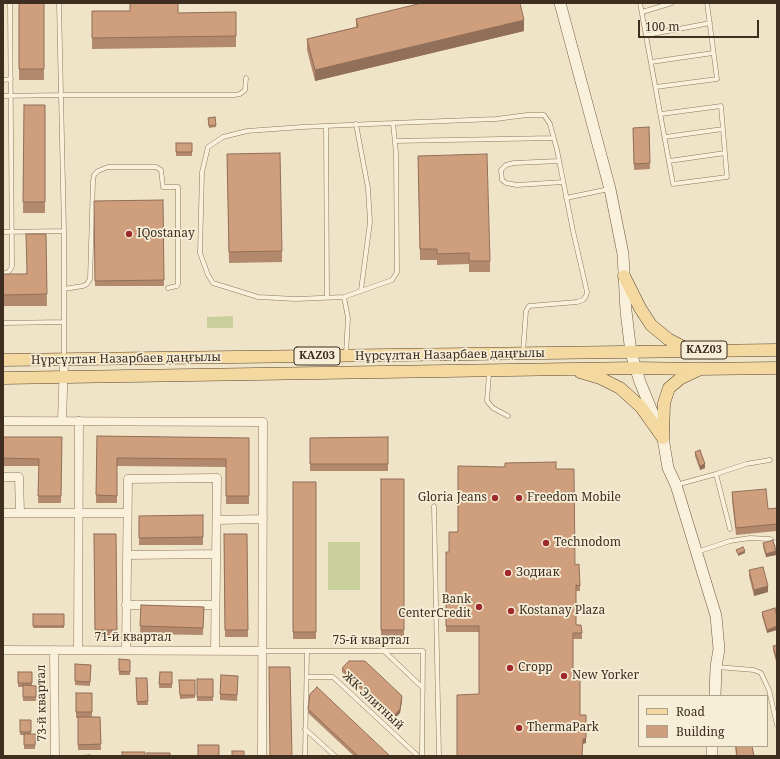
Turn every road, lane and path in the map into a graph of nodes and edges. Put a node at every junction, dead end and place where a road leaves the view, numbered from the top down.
1 (10, 3) edge
2 (59, 3) edge
3 (560, 3) edge
4 (640, 3) edge
5 (672, 3) edge
6 (707, 3) edge
7 (642, 12) junction
8 (710, 23) junction
9 (647, 35) junction
10 (713, 54) junction
11 (651, 62) junction
12 (246, 78) dead end
13 (11, 79) junction
14 (3, 80) edge
15 (656, 87) junction
16 (60, 95) junction
17 (3, 96) edge
18 (11, 96) junction
19 (660, 114) junction
20 (394, 123) junction
21 (356, 124) junction
22 (326, 126) junction
23 (723, 129) junction
24 (664, 137) junction
25 (554, 138) junction
26 (395, 141) junction
27 (725, 153) junction
28 (559, 161) junction
29 (669, 161) junction
30 (563, 182) junction
31 (610, 189) junction
32 (566, 198) junction
33 (64, 231) junction
34 (3, 232) edge
35 (12, 232) junction
36 (3, 272) edge
37 (624, 276) junction
38 (168, 288) dead end
39 (64, 289) junction
40 (361, 290) junction
41 (344, 297) junction
42 (327, 298) junction
43 (63, 322) junction
44 (3, 323) edge
45 (690, 350) junction
46 (777, 350) edge
47 (631, 353) junction
48 (522, 354) junction
49 (346, 356) junction
50 (64, 359) junction
51 (3, 360) edge
52 (635, 368) junction
53 (777, 368) edge
54 (569, 369) junction
55 (699, 369) junction
56 (489, 370) junction
57 (63, 377) junction
58 (3, 378) edge
59 (508, 416) dead end
60 (3, 421) edge
61 (62, 421) junction
62 (79, 421) junction
63 (663, 438) junction
64 (770, 460) dead end
65 (716, 474) junction
66 (3, 477) edge
67 (676, 486) junction
68 (434, 506) dead end
69 (20, 513) junction
70 (78, 513) junction
71 (128, 513) junction
72 (3, 514) edge
73 (262, 519) junction
74 (217, 520) junction
75 (730, 529) dead end
76 (777, 544) edge
77 (697, 552) junction
78 (216, 554) junction
79 (127, 555) junction
80 (215, 605) junction
81 (126, 606) junction
82 (3, 650) edge
83 (54, 650) junction
84 (78, 650) junction
85 (126, 650) junction
86 (215, 650) junction
87 (262, 651) junction
88 (307, 651) junction
89 (384, 651) junction
90 (716, 667) junction
91 (307, 677) junction
92 (423, 688) junction
93 (715, 695) edge
94 (777, 725) edge
95 (305, 729) junction
96 (55, 756) edge
97 (262, 756) edge
98 (305, 756) edge
99 (335, 756) edge
100 (418, 756) edge
101 (422, 756) edge
102 (439, 756) edge

1 - 13 lane
2 - 16 lane
3 - 31 street
4 - 7 lane
5 - 7 lane
6 - 8 lane
7 - 9 lane
8 - 9 lane
8 - 10 lane
9 - 11 lane
10 - 11 lane
10 - 15 lane
11 - 15 lane
12 - 16 lane
13 - 14 lane
13 - 18 lane
15 - 19 lane
16 - 18 lane
16 - 33 lane
17 - 18 lane
18 - 35 lane
19 - 23 lane
19 - 24 lane
20 - 21 lane
20 - 25 lane
20 - 26 lane
21 - 22 lane
21 - 40 lane
22 - 42 lane
22 - 42 lane
23 - 24 lane
23 - 27 lane
24 - 29 lane
25 - 26 lane
25 - 28 lane
26 - 40 lane
27 - 29 lane
27 - 29 lane
28 - 30 lane
28 - 30 lane
30 - 32 lane
31 - 32 lane
31 - 37 street
32 - 48 lane
33 - 35 lane
33 - 39 lane
34 - 35 lane
35 - 36 lane
37 - 45 main road
37 - 47 street
38 - 39 lane
39 - 43 lane
40 - 41 lane
41 - 42 lane
41 - 49 lane
43 - 44 lane
43 - 50 lane
45 - 46 main road, Нұрсұлтан Назарбаев даңғылы / KАZ03
45 - 47 main road, Нұрсұлтан Назарбаев даңғылы / KАZ03
47 - 48 main road, Нұрсұлтан Назарбаев даңғылы / KАZ03
47 - 52 street
48 - 49 main road, Нұрсұлтан Назарбаев даңғылы / KАZ03
49 - 50 main road, Нұрсұлтан Назарбаев даңғылы / KАZ03
50 - 51 main road, Нұрсұлтан Назарбаев даңғылы / KАZ03
50 - 57 street
52 - 54 main road, KАZ03
52 - 55 main road, KАZ03
52 - 63 street
53 - 55 main road, KАZ03
54 - 56 main road, Нұрсұлтан Назарбаев даңғылы / KАZ03
54 - 63 main road
55 - 63 main road
56 - 57 main road, Нұрсұлтан Назарбаев даңғылы / KАZ03
56 - 59 lane
57 - 58 main road, Нұрсұлтан Назарбаев даңғылы / KАZ03
57 - 61 street
60 - 61 street
61 - 62 street
62 - 70 street
62 - 73 street
63 - 67 street
64 - 65 lane
65 - 67 lane
65 - 75 lane
66 - 69 street
67 - 77 street
68 - 102 lane
69 - 70 street
69 - 72 street
70 - 71 street
70 - 84 street
71 - 74 street
71 - 79 street
73 - 74 street
73 - 87 street
74 - 78 street
76 - 77 lane
77 - 90 street
78 - 79 street
78 - 80 street
79 - 81 street
80 - 81 street
80 - 86 street
81 - 85 street
82 - 83 street, 71-й квартал
83 - 84 street, 71-й квартал
83 - 96 street, 73-й квартал
84 - 85 street, 71-й квартал
85 - 86 street, 71-й квартал
86 - 87 street, 71-й квартал
87 - 88 lane, 75-й квартал
87 - 97 street
88 - 89 lane, 75-й квартал
88 - 91 lane
89 - 92 lane
89 - 92 lane, 75-й квартал
90 - 93 street
90 - 94 lane
91 - 95 lane
91 - 100 lane, ЖК Элитный
92 - 101 lane, 75-й квартал
95 - 98 lane
95 - 99 lane

